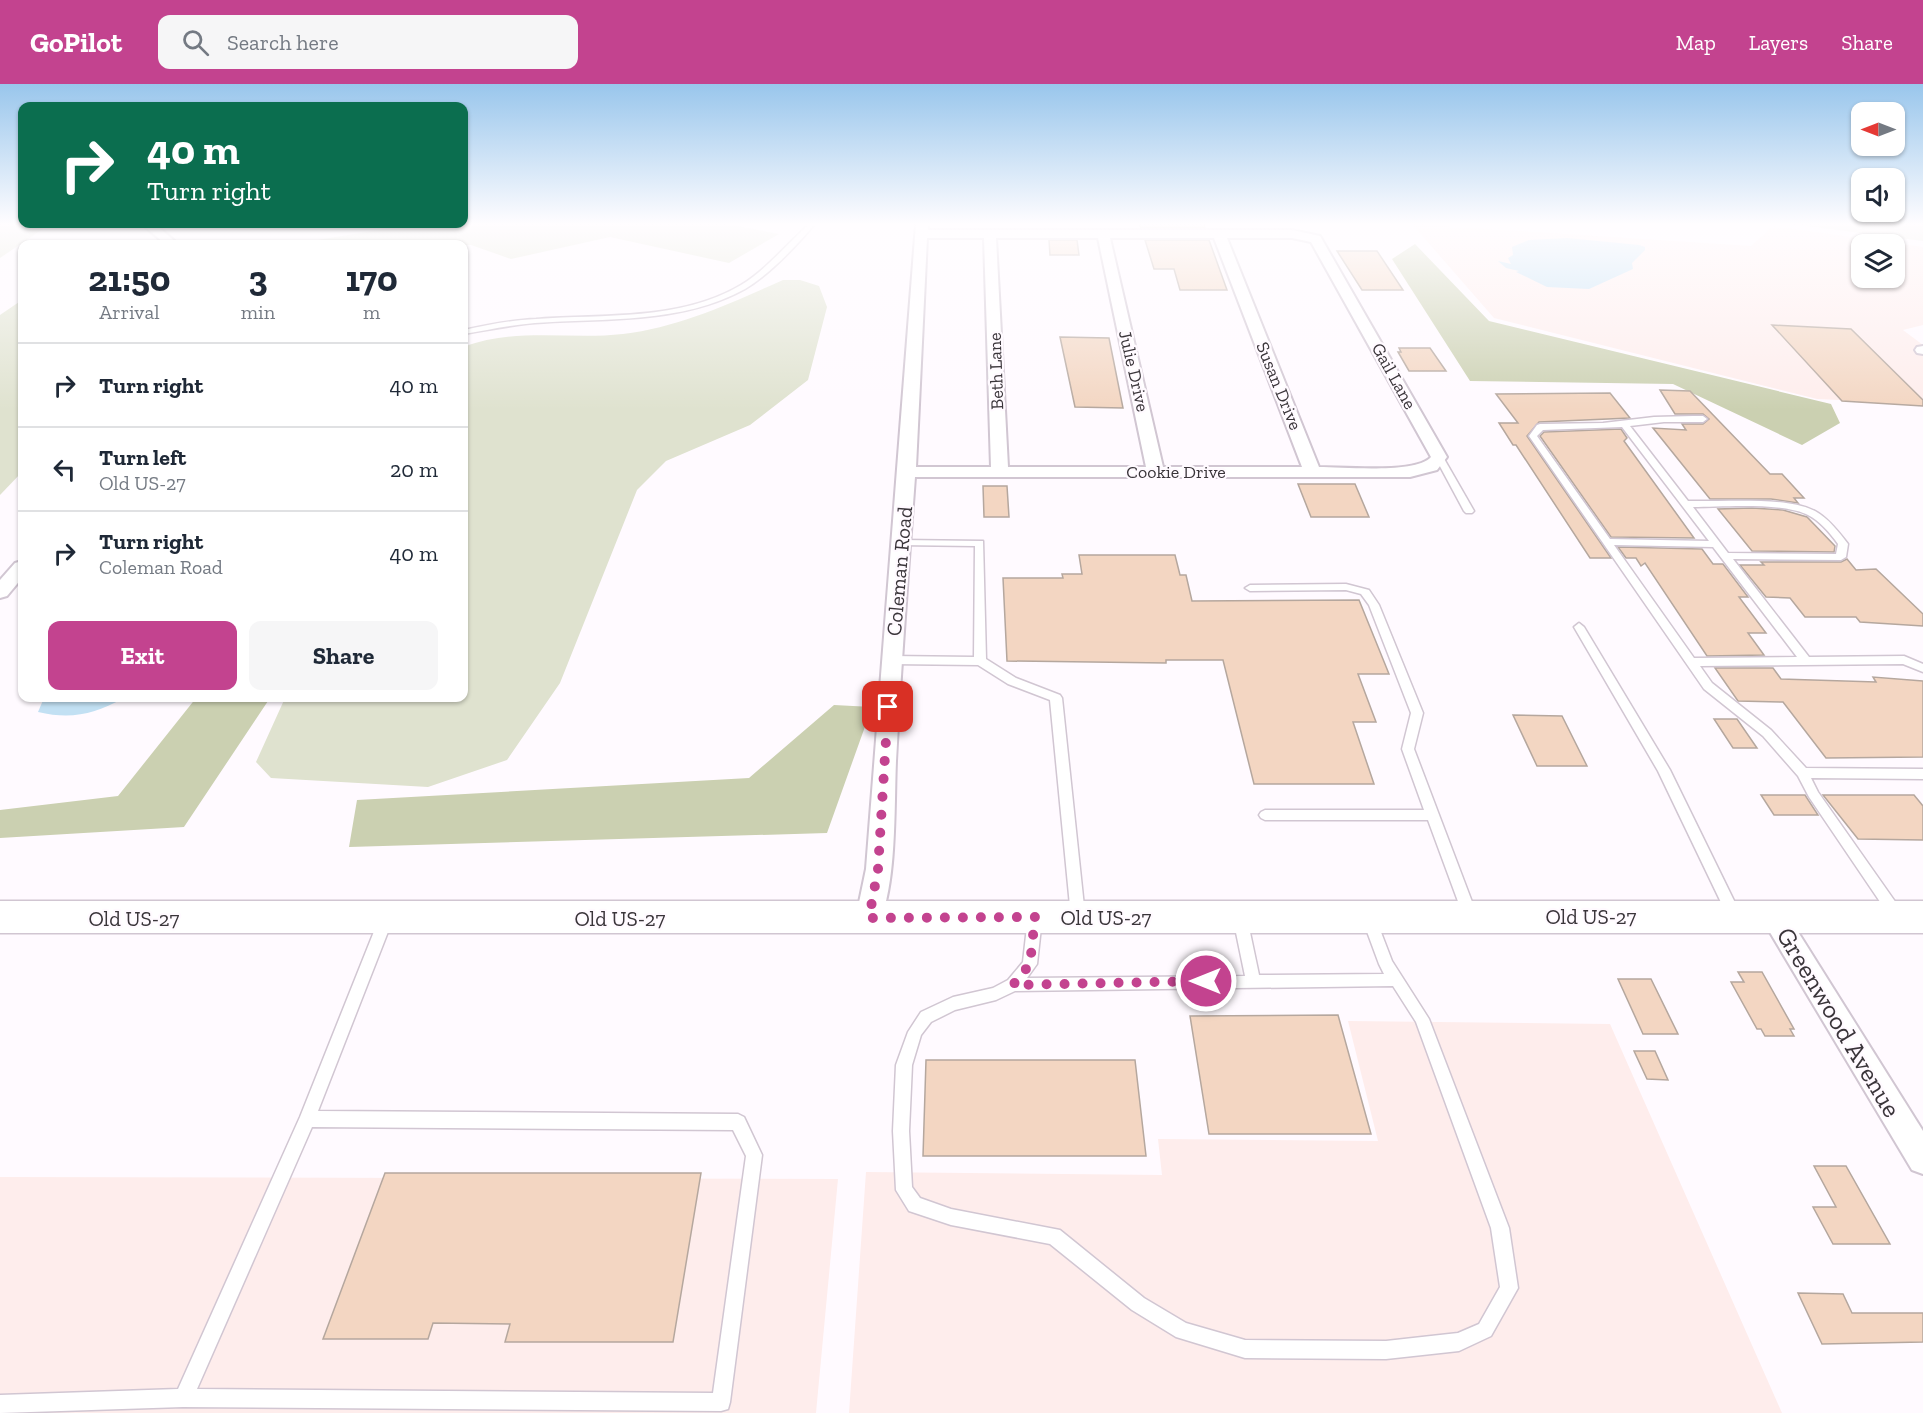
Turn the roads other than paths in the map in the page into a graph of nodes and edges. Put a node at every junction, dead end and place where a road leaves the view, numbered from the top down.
1 (744, 286) edge
2 (919, 286) edge
3 (992, 286) edge
4 (1115, 286) edge
5 (1240, 286) edge
6 (1343, 286) edge
7 (468, 331) edge
8 (1703, 419) dead end
9 (1624, 424) junction
10 (1439, 457) junction
11 (908, 472) junction
12 (1000, 472) junction
13 (1156, 472) junction
14 (1313, 472) junction
15 (1685, 504) junction
16 (1469, 511) dead end
17 (1610, 542) junction
18 (901, 543) junction
19 (1716, 544) junction
20 (1725, 556) junction
21 (18, 572) edge
22 (1250, 588) dead end
23 (0, 592) edge
24 (1579, 627) dead end
25 (891, 660) junction
26 (980, 661) junction
27 (1806, 661) junction
28 (1691, 662) junction
29 (1923, 668) edge
30 (1803, 773) junction
31 (1923, 774) edge
32 (1265, 815) dead end
33 (1433, 815) junction
34 (1735, 916) junction
35 (1774, 916) junction
36 (0, 917) edge
37 (1035, 917) junction
38 (1078, 917) junction
39 (1240, 917) junction
40 (1368, 917) junction
41 (1470, 917) junction
42 (1911, 917) edge
43 (387, 918) junction
44 (869, 918) junction
45 (1253, 981) junction
46 (1397, 981) junction
47 (1013, 985) junction
48 (307, 1119) junction
49 (1923, 1159) edge
50 (183, 1398) junction
51 (0, 1404) edge
52 (372, 1406) edge
53 (120, 1407) edge
54 (721, 1407) edge

1 - 7 lane
2 - 11 street, Coleman Road
3 - 12 street, Beth Lane
4 - 13 street, Julie Drive
5 - 14 street, Susan Drive
6 - 10 street, Gail Lane
8 - 9 lane
9 - 15 lane
9 - 17 lane
10 - 14 street, Cookie Drive
10 - 16 lane
11 - 12 street, Cookie Drive
11 - 18 street, Coleman Road
12 - 13 street, Cookie Drive
13 - 14 street, Cookie Drive
15 - 19 lane
15 - 20 lane
17 - 19 lane
17 - 28 lane
18 - 25 street, Coleman Road
18 - 26 lane
19 - 20 lane
20 - 27 lane
21 - 23 street
22 - 33 lane
24 - 34 lane
25 - 26 lane
25 - 44 street, Coleman Road
26 - 38 lane
27 - 28 lane
27 - 29 lane
28 - 30 lane
30 - 31 lane
30 - 42 lane
32 - 33 lane
33 - 41 lane
34 - 35 main road, Old US-27
34 - 41 main road, Old US-27
35 - 42 main road, Old US-27
35 - 49 street, Greenwood Avenue
36 - 43 main road, Old US-27
37 - 38 main road, Old US-27
37 - 44 main road, Old US-27
37 - 47 lane
38 - 39 main road, Old US-27
39 - 40 main road, Old US-27
39 - 45 lane
40 - 41 main road, Old US-27
40 - 46 lane
43 - 44 main road, Old US-27
43 - 48 lane
45 - 46 lane
45 - 47 lane
46 - 47 lane
48 - 50 lane
48 - 54 lane
50 - 52 lane
50 - 53 lane
51 - 53 lane
52 - 54 lane

